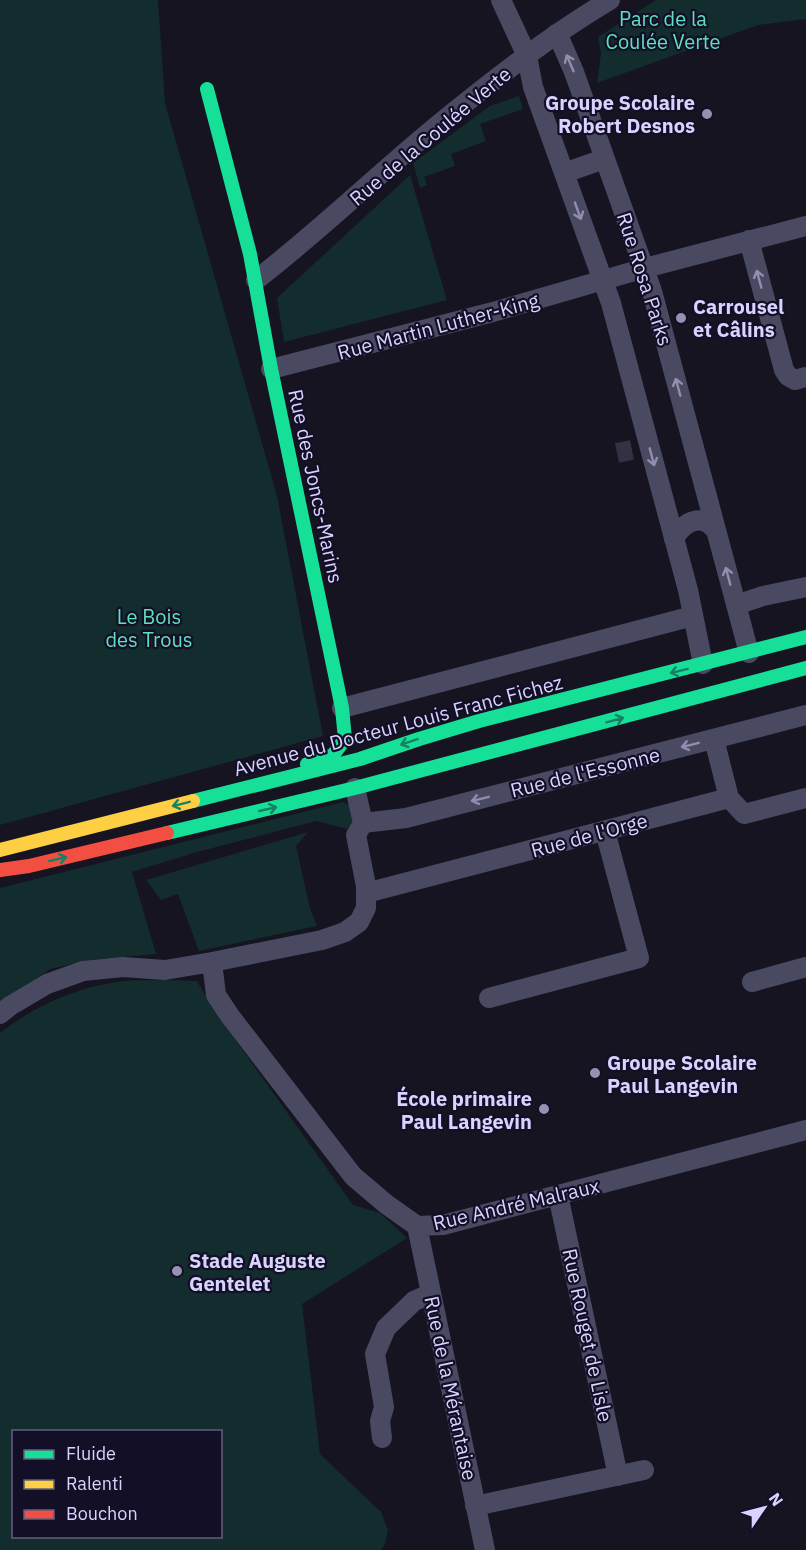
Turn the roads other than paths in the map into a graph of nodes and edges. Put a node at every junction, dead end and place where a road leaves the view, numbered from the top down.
1 (501, 0) edge
2 (610, 0) edge
3 (556, 34) junction
4 (526, 56) junction
5 (207, 89) dead end
6 (604, 159) junction
7 (564, 173) junction
8 (806, 226) edge
9 (749, 240) junction
10 (645, 268) junction
11 (256, 280) junction
12 (603, 281) junction
13 (271, 369) junction
14 (806, 377) edge
15 (716, 530) junction
16 (674, 539) junction
17 (806, 587) edge
18 (736, 605) junction
19 (693, 616) junction
20 (806, 638) edge
21 (748, 660) junction
22 (806, 668) edge
23 (707, 670) junction
24 (342, 708) junction
25 (806, 715) edge
26 (714, 739) junction
27 (355, 788) junction
28 (729, 798) junction
29 (806, 798) edge
30 (203, 799) junction
31 (363, 823) junction
32 (605, 831) junction
33 (0, 850) edge
34 (0, 870) edge
35 (366, 893) junction
36 (212, 962) junction
37 (806, 967) edge
38 (752, 981) dead end
39 (489, 998) dead end
40 (0, 1014) edge
41 (806, 1130) edge
42 (558, 1195) junction
43 (417, 1226) junction
44 (431, 1296) junction
45 (382, 1438) dead end
46 (644, 1470) dead end
47 (618, 1476) junction
48 (475, 1506) junction
49 (484, 1550) edge

1 - 4 street, Rue Rosa Parks
2 - 3 street, Rue de la Coulée Verte
3 - 4 street, Rue de la Coulée Verte
6 -> 3 street, Rue Rosa Parks
4 - 7 street, Rue Rosa Parks
4 - 11 street, Rue de la Coulée Verte
5 - 11 main road, Rue des Joncs-Marins
6 - 7 street
6 - 10 street, Rue Rosa Parks
7 -> 12 street, Rue Rosa Parks
8 - 9 street, Rue Martin Luther-King
9 - 10 street, Rue Martin Luther-King
14 -> 9 street
10 - 12 street, Rue Martin Luther-King
15 -> 10 street, Rue Rosa Parks
11 - 13 main road, Rue des Joncs-Marins
12 - 13 street, Rue Martin Luther-King
12 -> 16 street, Rue Rosa Parks
13 - 24 main road, Rue des Joncs-Marins
15 - 16 street
18 -> 15 street, Rue Rosa Parks
16 - 19 street, Rue Rosa Parks
17 - 18 street
18 - 21 street, Rue Rosa Parks
19 - 23 street, Rue Rosa Parks
19 - 24 street
20 - 21 main road, Avenue du Docteur Louis Franc Fichez
21 - 23 main road, Avenue du Docteur Louis Franc Fichez
27 -> 22 main road
23 -> 30 main road, Avenue du Docteur Louis Franc Fichez
24 - 30 main road, Rue des Joncs-Marins
25 - 26 street, Rue de l'Essonne
26 - 28 street
26 -> 31 street, Rue de l'Essonne
27 - 31 street
34 -> 27 main road
28 - 29 street
28 - 32 street, Rue de l'Orge
30 -> 33 main road, Avenue du Docteur Louis Franc Fichez
31 - 35 street
32 - 35 street, Rue de l'Orge
32 - 39 street
35 - 36 street
36 - 40 street
36 - 43 street, Rue André Malraux
37 - 38 street
41 - 42 street, Rue André Malraux
42 - 43 street, Rue André Malraux
42 - 47 street, Rue Rouget de Lisle
43 - 44 street, Rue de la Mérantaise
44 - 45 street
44 - 48 street, Rue de la Mérantaise
46 - 47 street
47 - 48 street
48 - 49 street, Rue de la Mérantaise

